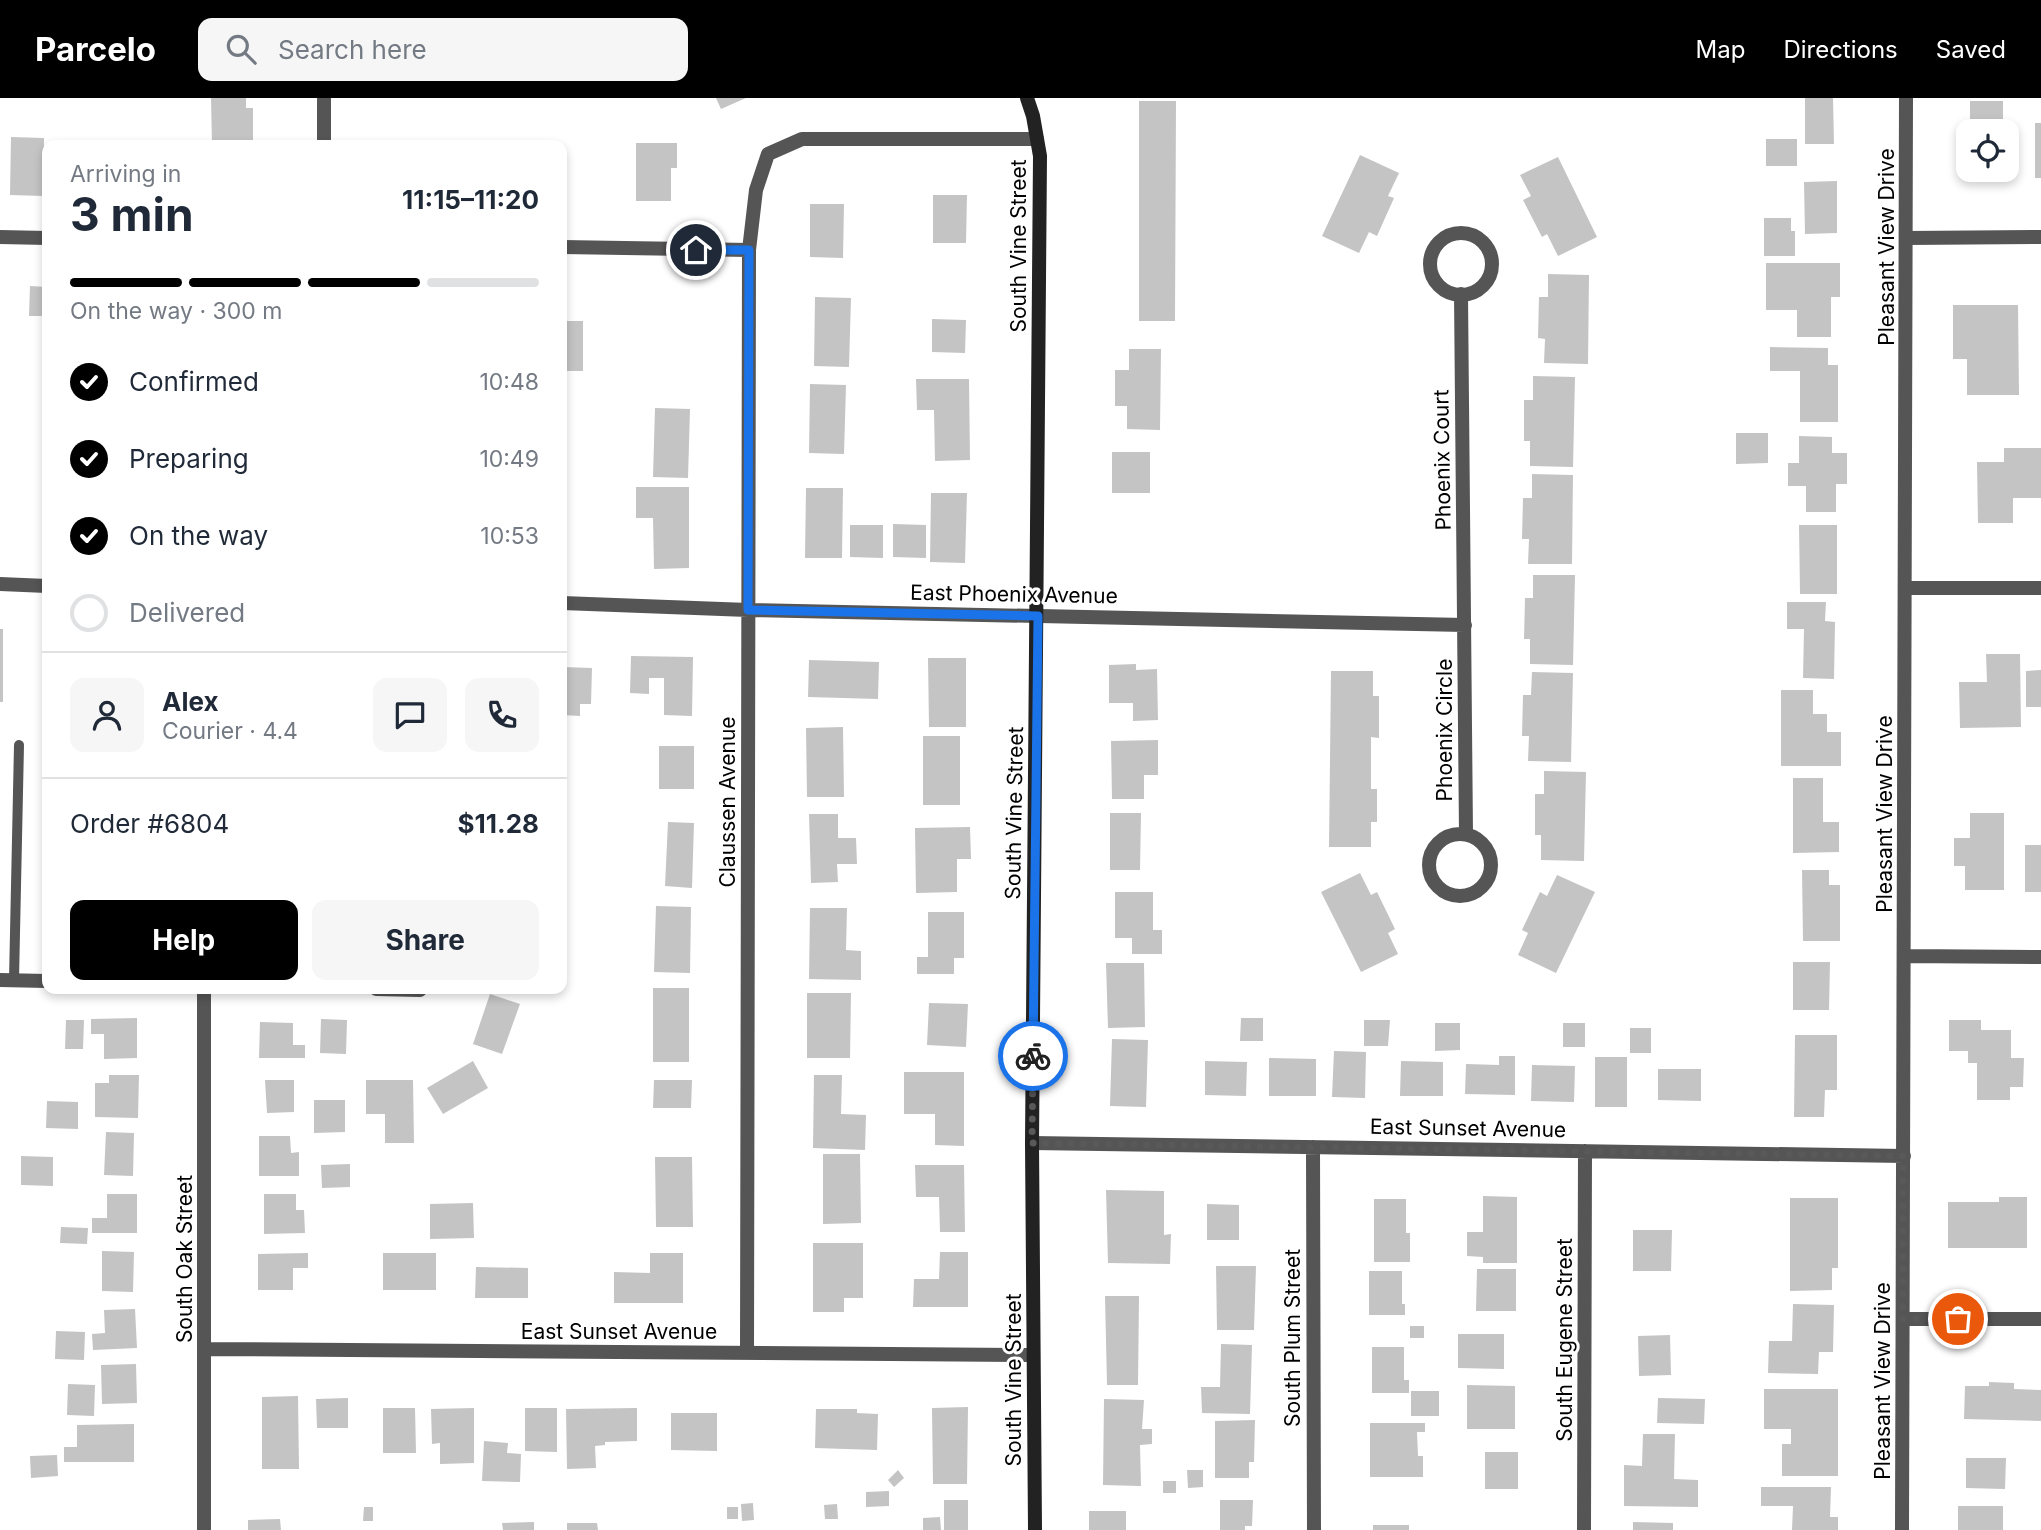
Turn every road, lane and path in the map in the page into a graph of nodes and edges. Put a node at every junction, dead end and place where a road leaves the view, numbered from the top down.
1 (324, 98) edge
2 (1027, 98) edge
3 (1906, 98) edge
4 (1037, 139) junction
5 (324, 140) edge
6 (0, 237) edge
7 (2041, 237) edge
8 (42, 238) edge
9 (1907, 238) junction
10 (567, 247) edge
11 (749, 250) junction
12 (1461, 294) junction
13 (0, 584) edge
14 (42, 586) edge
15 (1906, 588) junction
16 (2041, 588) edge
17 (567, 603) edge
18 (748, 610) junction
19 (1038, 616) junction
20 (1465, 625) junction
21 (19, 745) dead end
22 (1466, 834) junction
23 (1905, 956) junction
24 (2041, 957) edge
25 (7, 980) edge
26 (42, 981) edge
27 (204, 994) edge
28 (1032, 1143) junction
29 (1313, 1147) junction
30 (1585, 1151) junction
31 (1903, 1156) junction
32 (1903, 1319) junction
33 (2041, 1319) edge
34 (205, 1349) junction
35 (747, 1353) junction
36 (1034, 1355) junction
37 (204, 1530) edge
38 (1035, 1530) edge
39 (1314, 1530) edge
40 (1584, 1530) edge
41 (1902, 1530) edge

1 - 5 street
2 - 4 street, South Vine Street
3 - 9 street, Pleasant View Drive
4 - 11 street, Claussen Avenue
4 - 19 street, South Vine Street
6 - 8 street
7 - 9 street
9 - 15 street, Pleasant View Drive
10 - 11 street
11 - 18 street, Claussen Avenue
12 - 12 street
12 - 20 street, Phoenix Court
13 - 14 street
15 - 16 street
15 - 23 street, Pleasant View Drive
17 - 18 street, East Phoenix Avenue
18 - 19 street, East Phoenix Avenue
18 - 35 street, Claussen Avenue
19 - 20 street, East Phoenix Avenue
19 - 28 street, South Vine Street
20 - 22 street, Phoenix Circle
21 - 25 lane
22 - 22 street
23 - 24 street
23 - 31 street, Pleasant View Drive
25 - 26 street
27 - 34 street, South Oak Street
28 - 29 street, East Sunset Avenue
28 - 36 street, South Vine Street
29 - 30 street, East Sunset Avenue
29 - 39 street, South Plum Street
30 - 31 street, East Sunset Avenue
30 - 40 street, South Eugene Street
31 - 32 street, Pleasant View Drive
32 - 33 street
32 - 41 street, Pleasant View Drive
34 - 35 street, East Sunset Avenue
34 - 37 street, South Oak Street
35 - 36 street, East Sunset Avenue
36 - 38 street, South Vine Street

